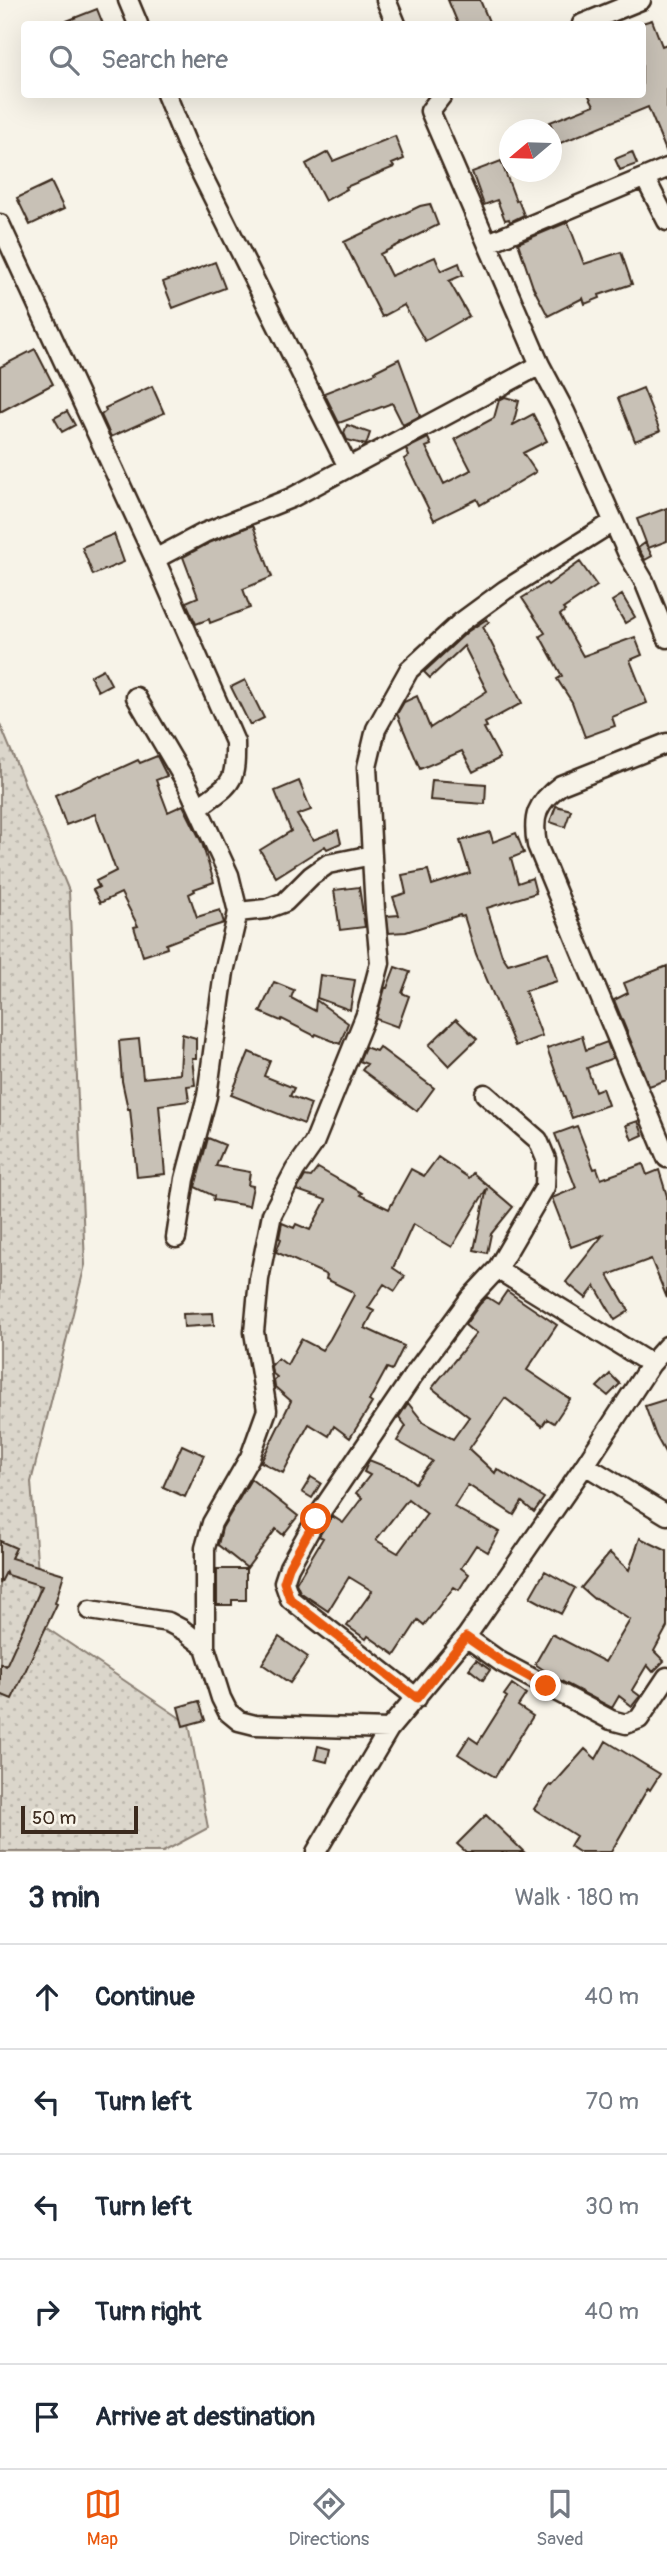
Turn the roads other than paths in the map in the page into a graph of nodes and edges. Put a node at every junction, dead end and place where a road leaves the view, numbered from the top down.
1 (128, 0) edge
2 (386, 0) edge
3 (640, 0) edge
4 (137, 21) edge
5 (395, 21) edge
6 (589, 21) edge
7 (168, 98) edge
8 (427, 103) edge
9 (667, 168) edge
10 (645, 178) junction
11 (667, 221) edge
12 (0, 224) edge
13 (488, 243) junction
14 (540, 365) junction
15 (348, 467) junction
16 (613, 522) junction
17 (155, 559) junction
18 (667, 638) edge
19 (136, 696) dead end
20 (667, 743) edge
21 (198, 808) junction
22 (372, 856) junction
23 (238, 912) junction
24 (485, 1094) dead end
25 (667, 1157) edge
26 (176, 1238) dead end
27 (497, 1269) junction
28 (667, 1346) edge
29 (651, 1364) junction
30 (585, 1465) junction
31 (667, 1515) edge
32 (90, 1610) dead end
33 (466, 1637) junction
34 (205, 1647) junction
35 (667, 1677) edge
36 (417, 1698) junction
37 (389, 1729) junction
38 (320, 1846) edge

1 - 4 street
2 - 5 street
3 - 6 street
7 - 15 street
8 - 13 street
9 - 10 street
10 - 11 street
10 - 13 street
12 - 17 street
13 - 14 street
14 - 15 street
14 - 16 street
15 - 17 street
16 - 18 street
16 - 22 street
17 - 21 street
19 - 21 street
20 - 25 street
21 - 23 street
22 - 23 street
22 - 34 street
23 - 26 street
24 - 27 street
27 - 29 street
27 - 36 street
28 - 29 street
29 - 30 street
30 - 31 street
30 - 33 street
32 - 34 street
33 - 35 street
33 - 36 street
34 - 37 street
36 - 37 street
37 - 38 street

